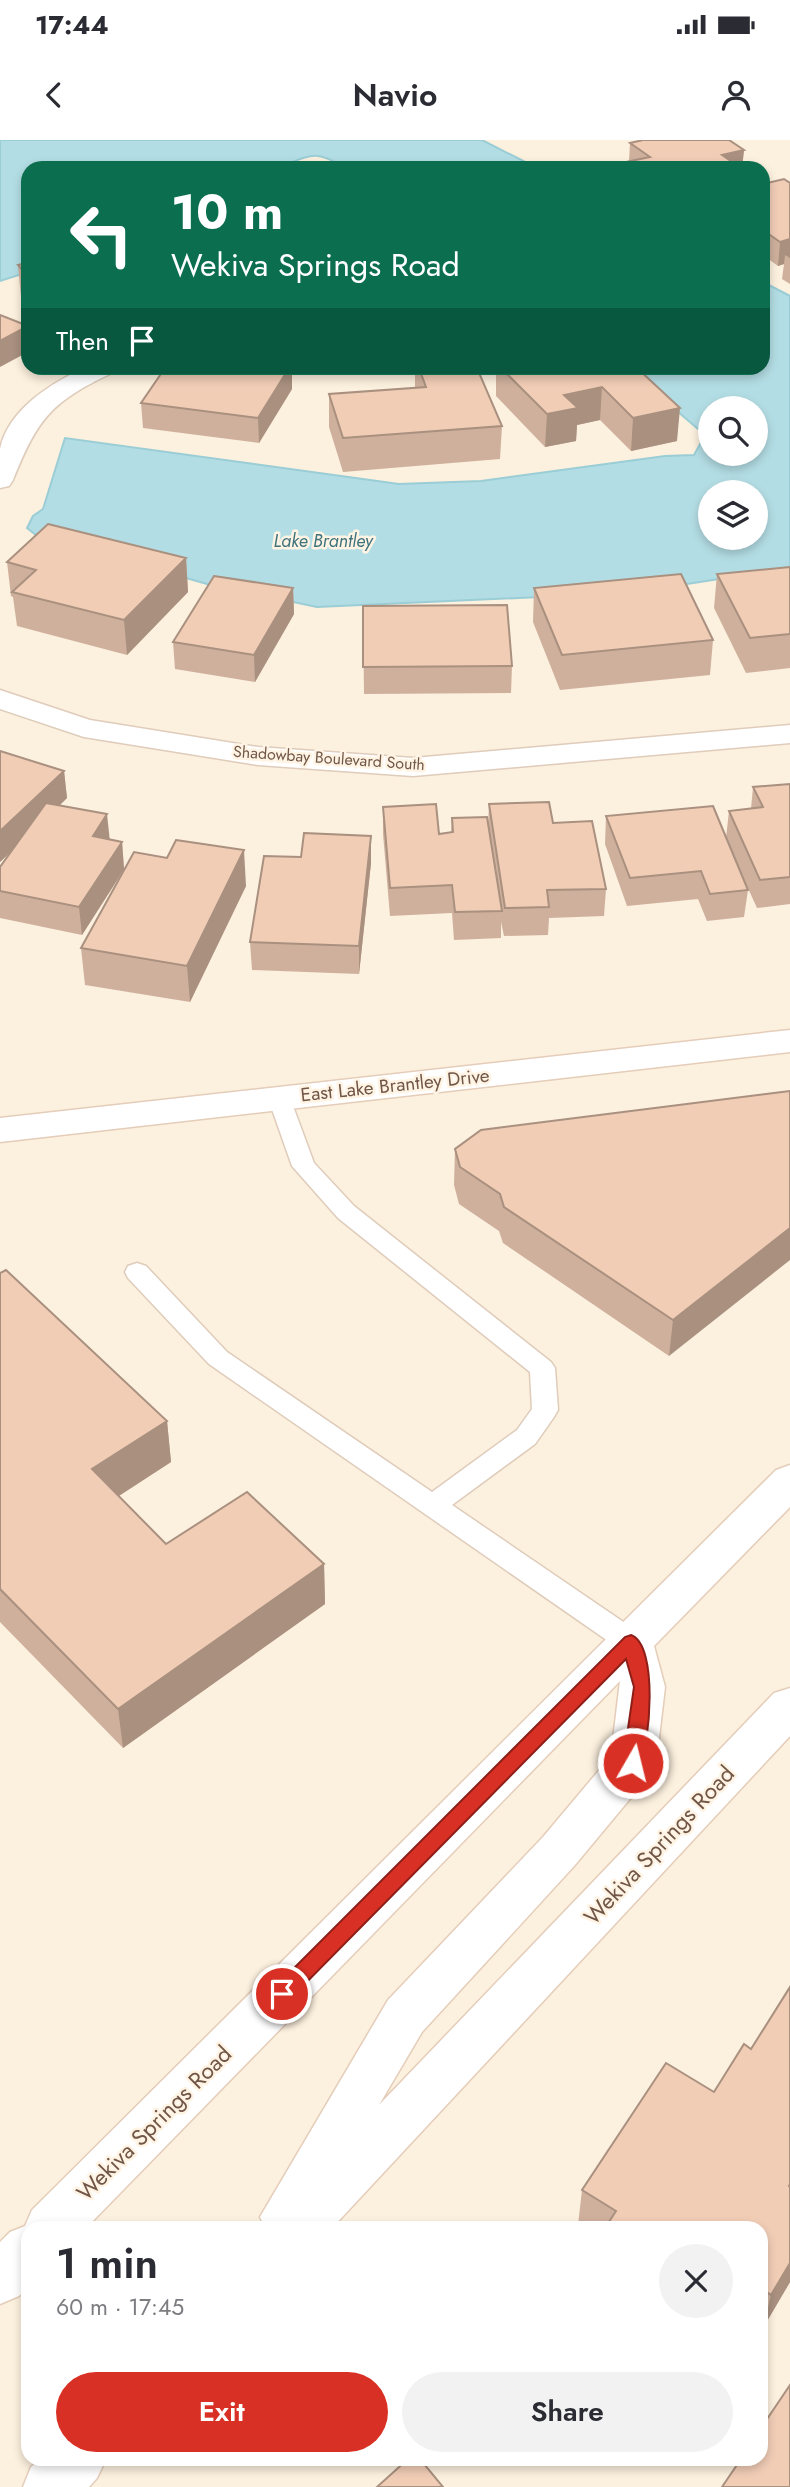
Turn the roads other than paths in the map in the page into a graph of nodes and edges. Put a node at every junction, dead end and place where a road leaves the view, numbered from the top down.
1 (87, 375) edge
2 (0, 480) edge
3 (0, 699) edge
4 (790, 734) edge
5 (790, 1041) edge
6 (279, 1098) junction
7 (0, 1130) edge
8 (137, 1272) dead end
9 (790, 1481) edge
10 (431, 1506) junction
11 (631, 1642) junction
12 (790, 1706) edge
13 (57, 2221) edge
14 (283, 2221) edge
15 (304, 2221) edge
16 (21, 2257) edge
17 (0, 2278) edge
18 (71, 2466) edge
19 (51, 2487) edge

1 - 2 street
3 - 4 street, Shadowbay Boulevard South
5 - 6 street, East Lake Brantley Drive
6 - 7 street, East Lake Brantley Drive
6 - 10 lane
8 - 10 lane
9 - 11 street, Wekiva Springs Road
10 - 11 lane
11 - 13 street, Wekiva Springs Road
11 - 14 street
12 - 15 street, Wekiva Springs Road
16 - 17 street
18 - 19 street

